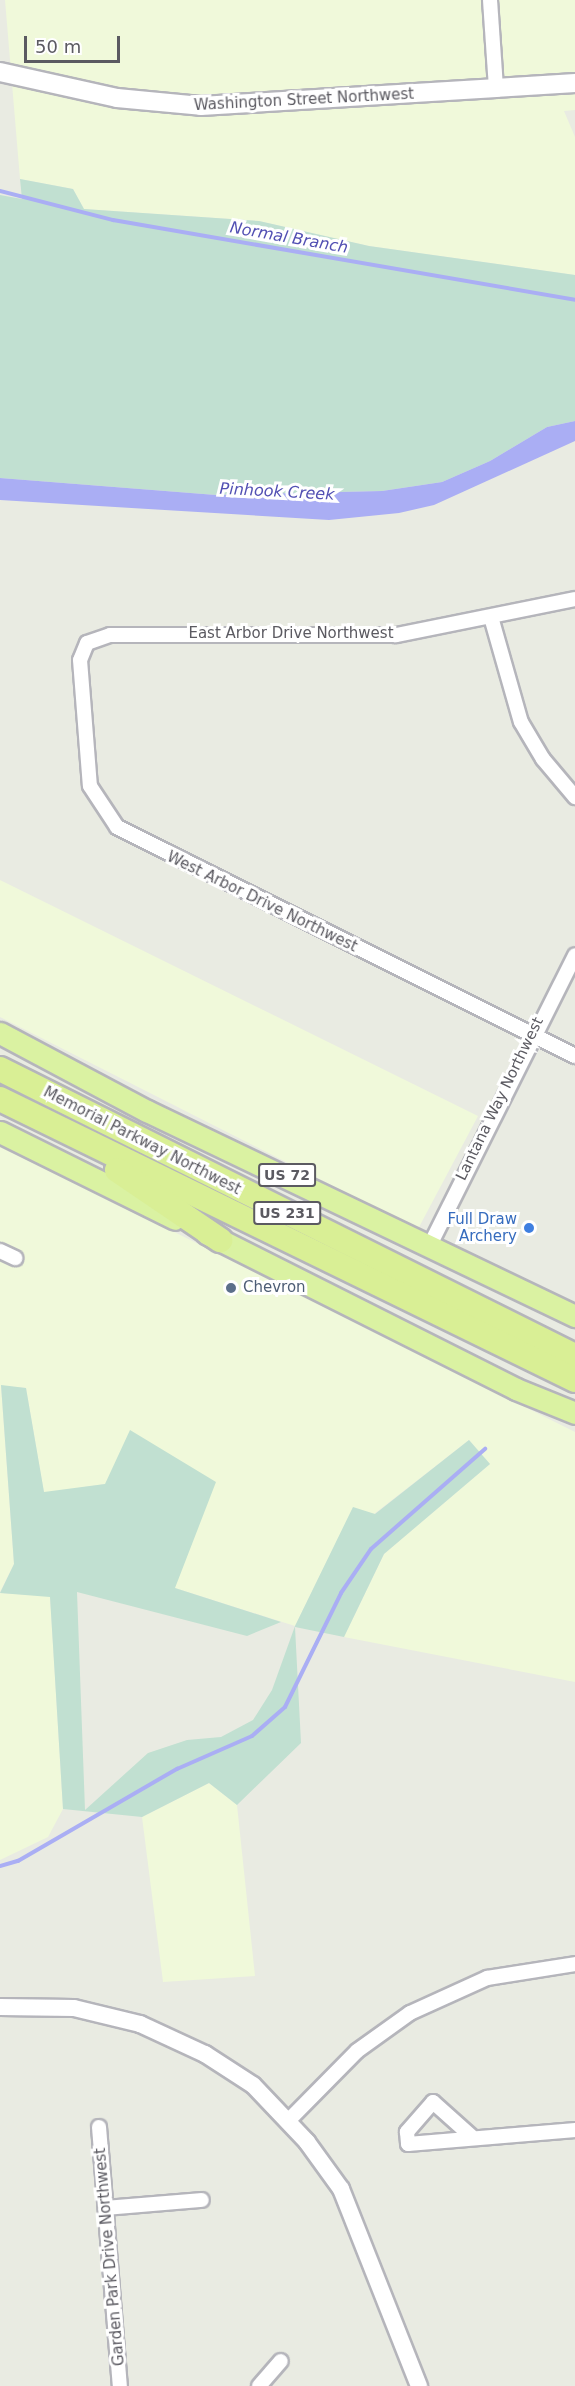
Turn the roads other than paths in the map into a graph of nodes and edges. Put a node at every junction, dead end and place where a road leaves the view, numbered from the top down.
1 (490, 0) edge
2 (0, 72) edge
3 (575, 82) edge
4 (496, 88) junction
5 (575, 599) edge
6 (491, 617) junction
7 (83, 651) joint
8 (575, 797) edge
9 (575, 955) edge
10 (0, 1034) edge
11 (531, 1036) junction
12 (575, 1056) edge
13 (0, 1069) edge
14 (0, 1099) edge
15 (54, 1125) junction
16 (0, 1132) edge
17 (220, 1240) junction
18 (430, 1245) junction
19 (0, 1251) edge
20 (15, 1258) dead end
21 (575, 1316) edge
22 (575, 1356) edge
23 (575, 1380) edge
24 (575, 1413) edge
25 (575, 1964) edge
26 (0, 2007) edge
27 (288, 2121) junction
28 (99, 2127) dead end
29 (575, 2130) edge
30 (471, 2136) dead end
31 (202, 2200) dead end
32 (106, 2208) junction
33 (281, 2361) dead end
34 (120, 2386) edge
35 (259, 2386) edge
36 (419, 2386) edge

1 - 4 street
2 - 4 main road, Washington Street Northwest
3 - 4 main road, Washington Street Northwest
5 - 6 street, East Arbor Drive Northwest
6 - 7 street, East Arbor Drive Northwest
6 - 8 street
7 - 11 street, West Arbor Drive Northwest
9 - 11 street, Lantana Way Northwest
10 - 18 highway, US 72
11 - 12 street, West Arbor Drive Northwest
11 - 18 street, Lantana Way Northwest
13 - 22 highway, Memorial Parkway Northwest / US 231
14 - 15 highway, Memorial Parkway Northwest / US 231
15 - 17 highway
15 - 23 highway, Memorial Parkway Northwest / US 231
16 - 17 highway
17 - 24 highway
18 - 21 highway, US 72
19 - 20 street
25 - 27 street
26 - 27 street
27 - 36 street
28 - 32 street, Garden Park Drive Northwest
29 - 30 street
31 - 32 street
32 - 34 street, Garden Park Drive Northwest
33 - 35 street

